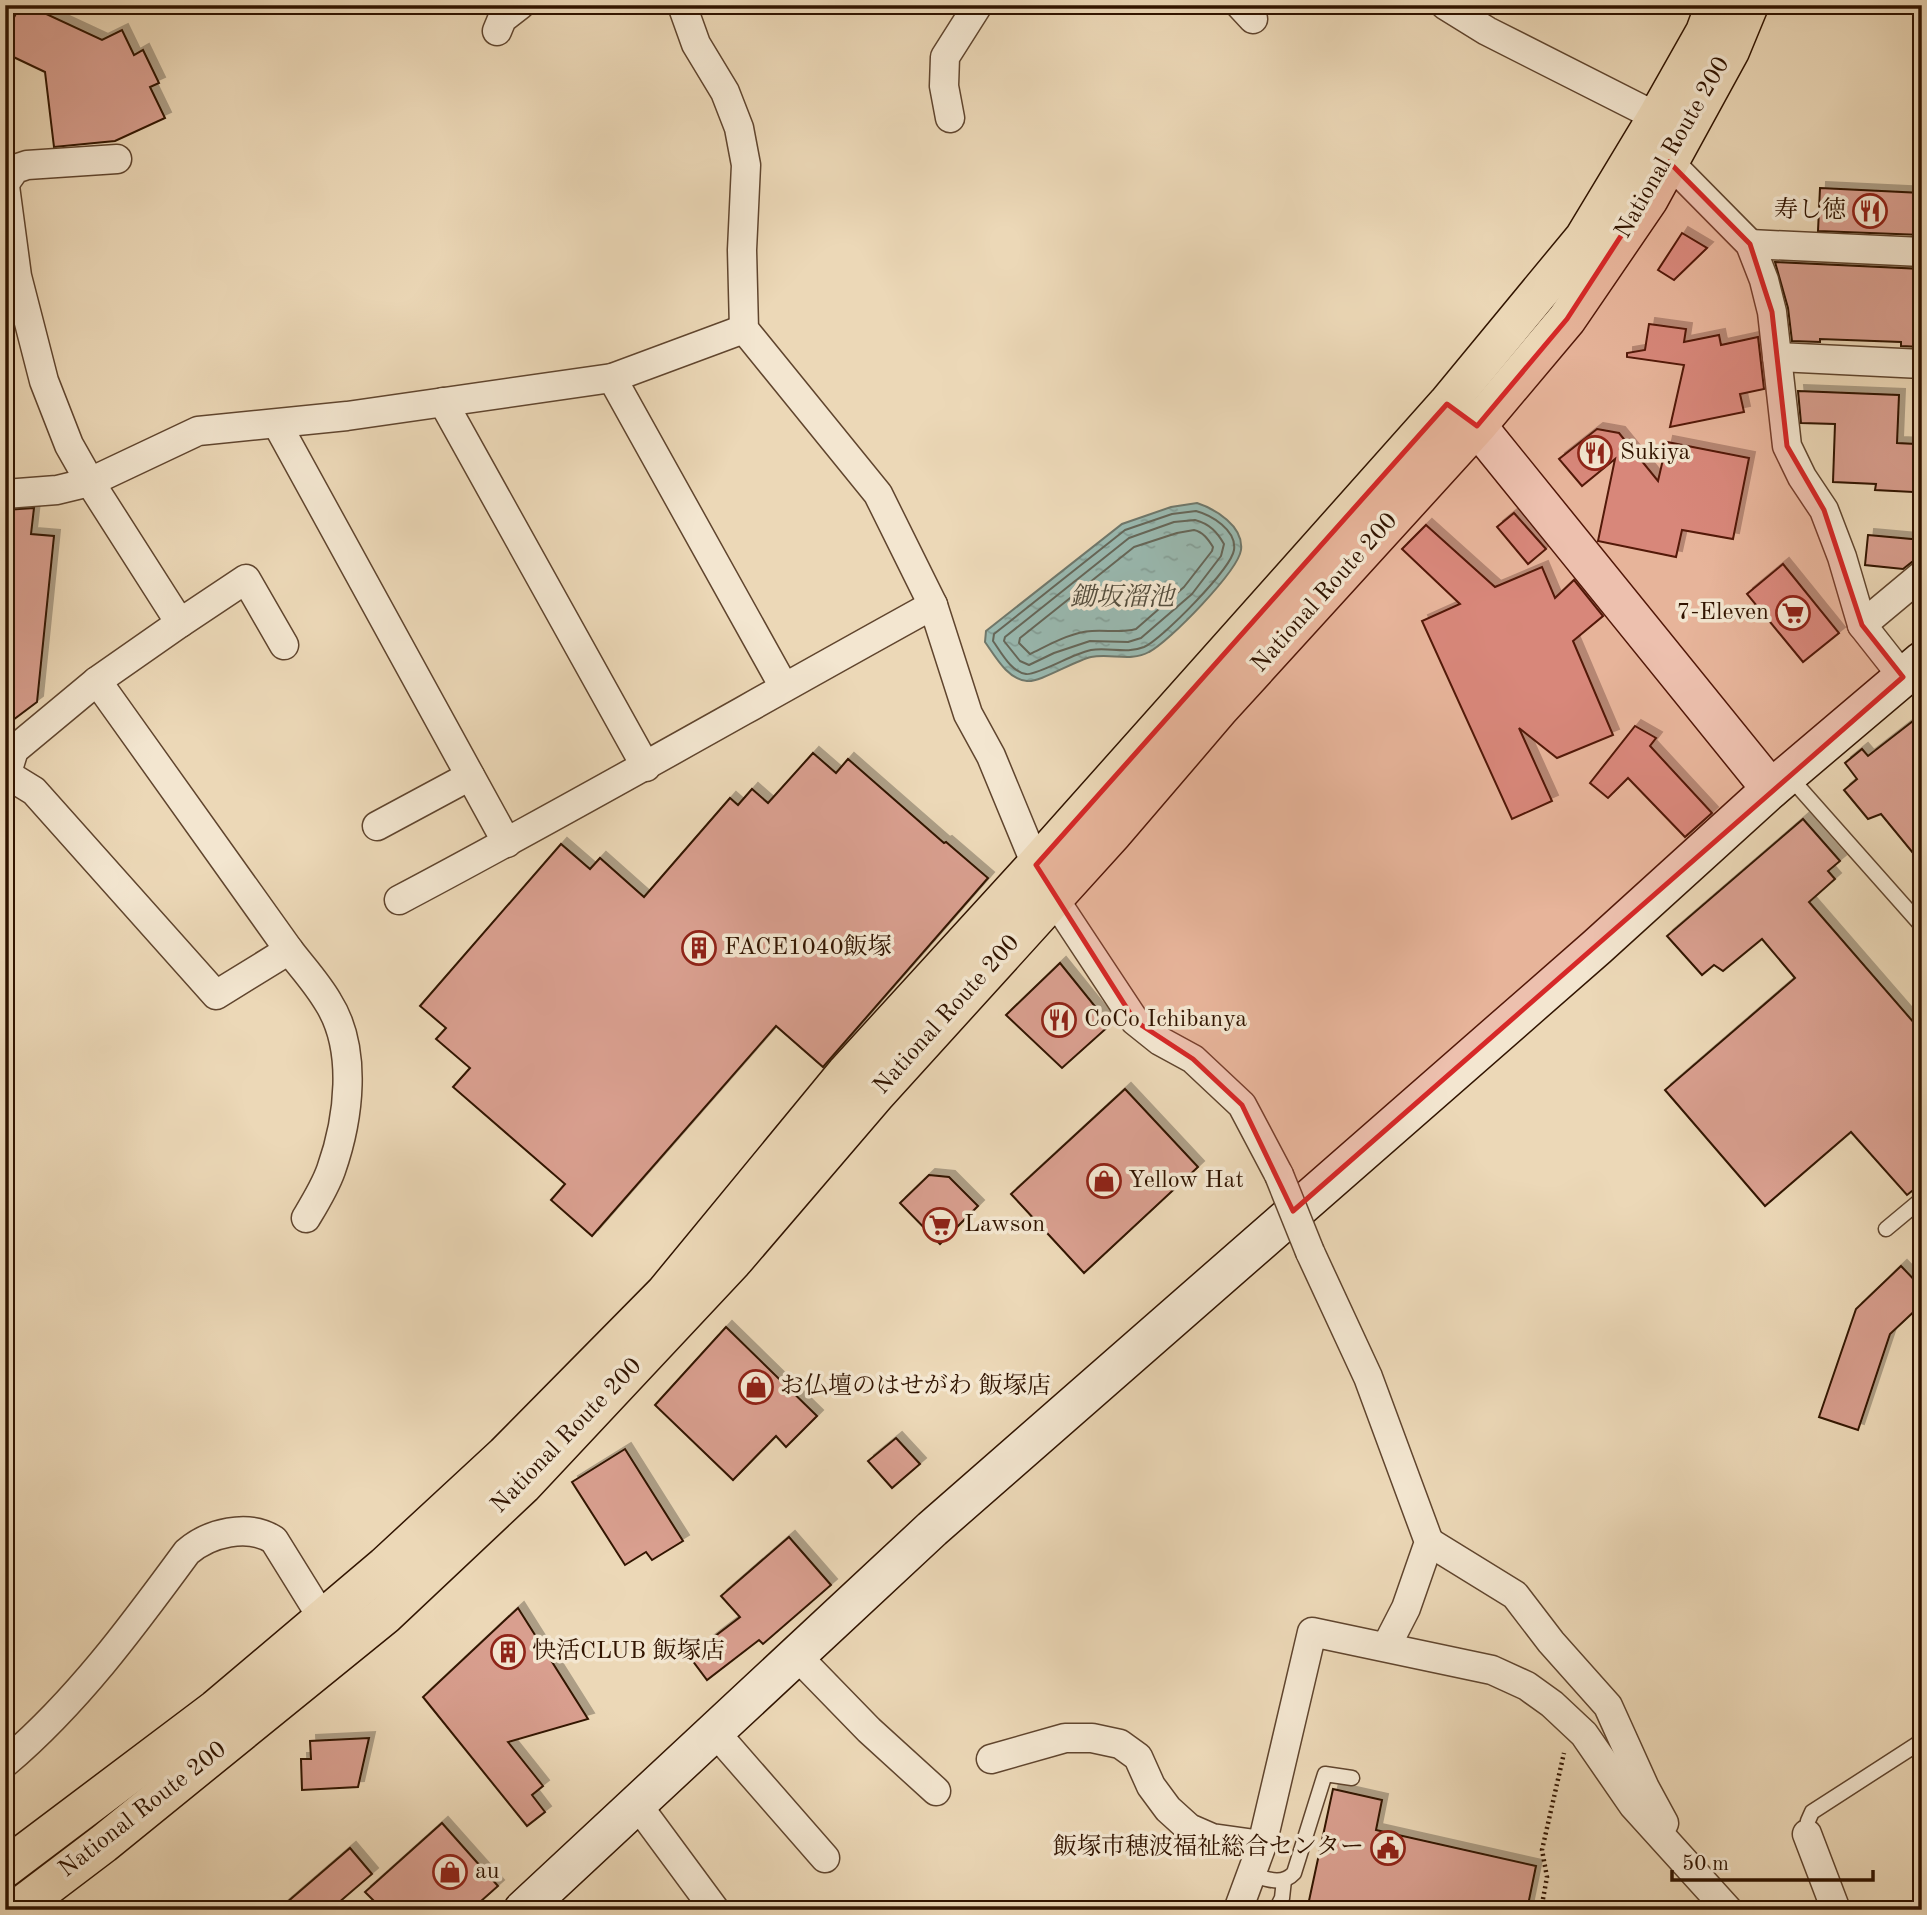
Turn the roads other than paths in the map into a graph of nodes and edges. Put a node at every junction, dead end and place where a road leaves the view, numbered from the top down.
1 (520, 5) edge
2 (682, 5) edge
3 (978, 5) edge
4 (1445, 5) edge
5 (1715, 5) edge
6 (1749, 5) edge
7 (498, 30) dead end
8 (1657, 117) junction
9 (950, 118) dead end
10 (117, 159) dead end
11 (1669, 162) junction
12 (5, 185) edge
13 (1750, 244) junction
14 (1922, 252) edge
15 (744, 329) junction
16 (1777, 357) junction
17 (1922, 365) edge
18 (612, 378) junction
19 (443, 402) junction
20 (1447, 404) junction
21 (277, 424) junction
22 (1477, 426) junction
23 (90, 482) junction
24 (5, 494) edge
25 (1922, 575) edge
26 (933, 605) junction
27 (180, 623) junction
28 (1863, 625) junction
29 (284, 645) dead end
30 (1912, 669) edge
31 (97, 681) junction
32 (784, 687) junction
33 (646, 767) junction
34 (470, 776) junction
35 (7, 777) edge
36 (1780, 782) junction
37 (377, 826) dead end
38 (507, 843) junction
39 (1044, 881) junction
40 (399, 900) dead end
41 (1922, 926) edge
42 (289, 950) junction
43 (1922, 1199) edge
44 (306, 1218) dead end
45 (1886, 1229) dead end
46 (1429, 1542) junction
47 (323, 1619) junction
48 (1386, 1647) junction
49 (796, 1655) junction
50 (714, 1731) junction
51 (1922, 1741) edge
52 (991, 1759) dead end
53 (5, 1763) edge
54 (1352, 1778) dead end
55 (936, 1791) dead end
56 (636, 1803) junction
57 (1807, 1834) joint
58 (1262, 1845) junction
59 (825, 1858) dead end
60 (5, 1868) edge
61 (1692, 1873) junction
62 (1252, 1875) junction
63 (1284, 1880) junction
64 (538, 1904) edge
65 (16, 1910) edge
66 (715, 1910) edge
67 (1238, 1910) edge
68 (1276, 1910) edge
69 (1728, 1910) edge
70 (1836, 1910) edge

1 - 7 street
2 - 15 street
3 - 9 street
4 - 8 street
5 - 8 highway, National Route 200
6 - 11 highway, National Route 200
8 - 20 highway, National Route 200
10 - 12 street
11 - 13 street
11 - 22 highway, National Route 200
12 - 23 street
13 - 14 street
13 - 16 street
15 - 18 street
15 - 26 street
16 - 17 street
16 - 28 street
18 - 19 street
18 - 32 street
19 - 21 street
19 - 33 street
20 - 22 street
20 - 39 highway, National Route 200
21 - 23 street
21 - 34 street
22 - 36 street
22 - 39 highway, National Route 200
23 - 24 street
23 - 27 street
25 - 28 street
26 - 32 street
26 - 39 street
27 - 29 street
27 - 31 street
28 - 30 street
30 - 36 street
31 - 35 street
31 - 42 street
32 - 33 street
33 - 38 street
34 - 37 street
34 - 38 street
35 - 42 street
36 - 41 lane
36 - 49 street
38 - 40 street
39 - 46 street, bridge
39 - 47 highway, National Route 200
39 - 65 highway, National Route 200
42 - 44 street
43 - 45 lane
46 - 48 street
46 - 61 street
47 - 53 street
47 - 60 highway, National Route 200
48 - 58 street
48 - 61 street
49 - 50 street
49 - 55 street
50 - 56 street
50 - 59 street
51 - 57 lane
52 - 58 street
54 - 63 lane
56 - 64 street
56 - 66 street
57 - 70 street
58 - 62 street
61 - 69 street
62 - 63 lane
62 - 67 street
63 - 68 lane

